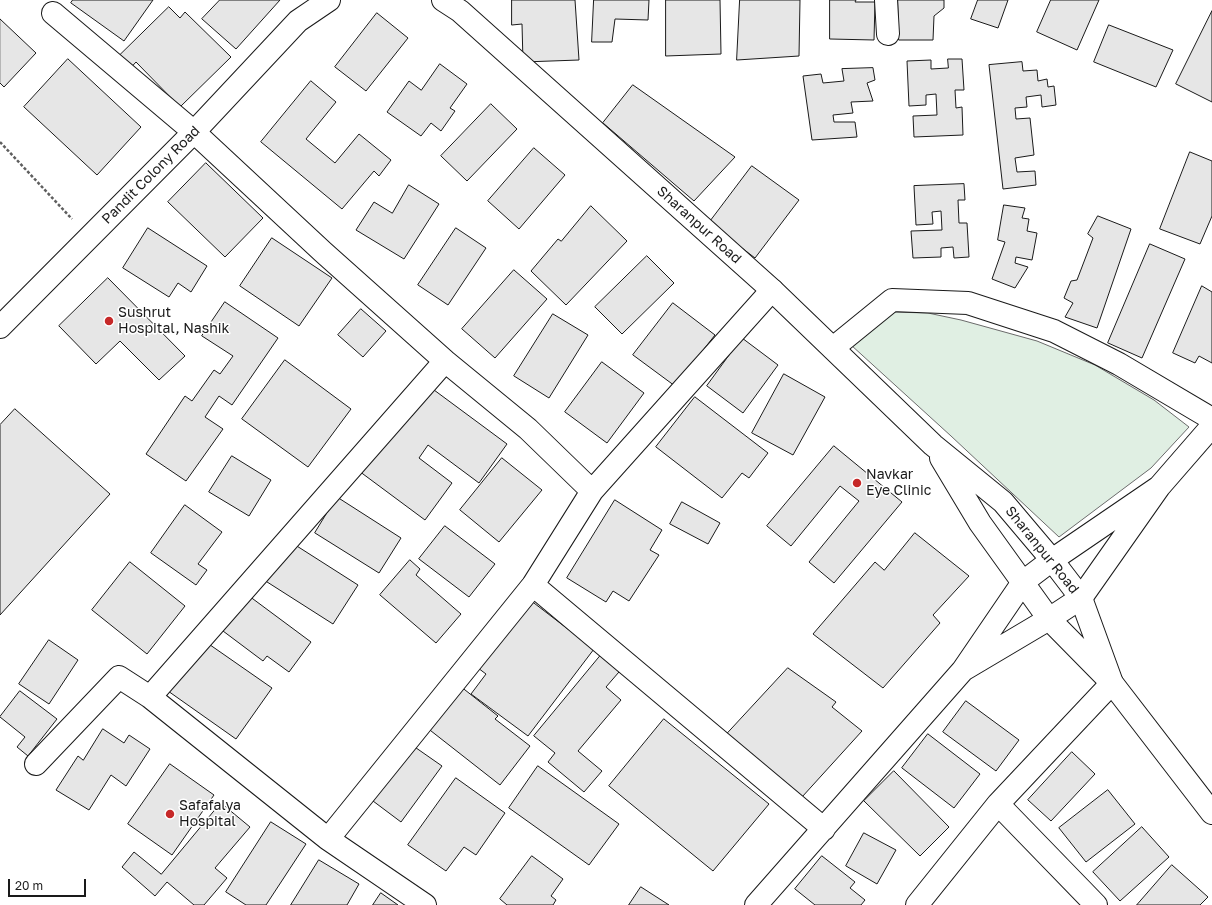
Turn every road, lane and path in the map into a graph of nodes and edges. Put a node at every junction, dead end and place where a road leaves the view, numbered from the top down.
1 (309, 0) edge
2 (329, 0) edge
3 (886, 0) edge
4 (453, 4) edge
5 (53, 13) dead end
6 (298, 21) junction
7 (888, 34) dead end
8 (194, 132) junction
9 (0, 142) edge
10 (89, 237) junction
11 (772, 290) junction
12 (0, 326) edge
13 (833, 348) junction
14 (445, 361) junction
15 (1212, 418) edge
16 (1212, 426) edge
17 (933, 445) junction
18 (1159, 487) junction
19 (592, 491) junction
20 (1052, 560) junction
21 (1022, 582) junction
22 (533, 584) junction
23 (1081, 598) junction
24 (1050, 619) junction
25 (963, 670) junction
26 (1112, 683) junction
27 (150, 697) junction
28 (36, 764) dead end
29 (998, 804) junction
30 (1212, 813) edge
31 (824, 829) junction
32 (328, 840) junction
33 (425, 905) edge
34 (756, 905) edge
35 (917, 905) edge
36 (1096, 905) edge

1 - 6 street, Pandit Colony Road
2 - 6 street, Pandit Colony Road
3 - 7 street
4 - 11 street, Sharanpur Road
5 - 8 street
6 - 8 street, Pandit Colony Road
8 - 10 street, Pandit Colony Road
8 - 14 street
9 - 10 path
10 - 12 street, Pandit Colony Road
11 - 13 street, Sharanpur Road
11 - 19 street
13 - 15 street
13 - 17 street, Sharanpur Road
14 - 19 street
14 - 27 street
16 - 18 street
17 - 20 street, Sharanpur Road
17 - 21 street, Sharanpur Road
18 - 20 street
18 - 23 street
19 - 22 street
20 - 21 street
20 - 23 street, Sharanpur Road
21 - 24 street, Sharanpur Road
21 - 25 street
22 - 31 street
22 - 32 street
23 - 24 street
23 - 26 street, Sharanpur Road
24 - 25 street
24 - 26 street, Sharanpur Road
25 - 31 street
26 - 29 street
26 - 30 street, Sharanpur Road
27 - 28 street
27 - 32 street
29 - 35 street
29 - 36 street
31 - 34 street
32 - 33 street

